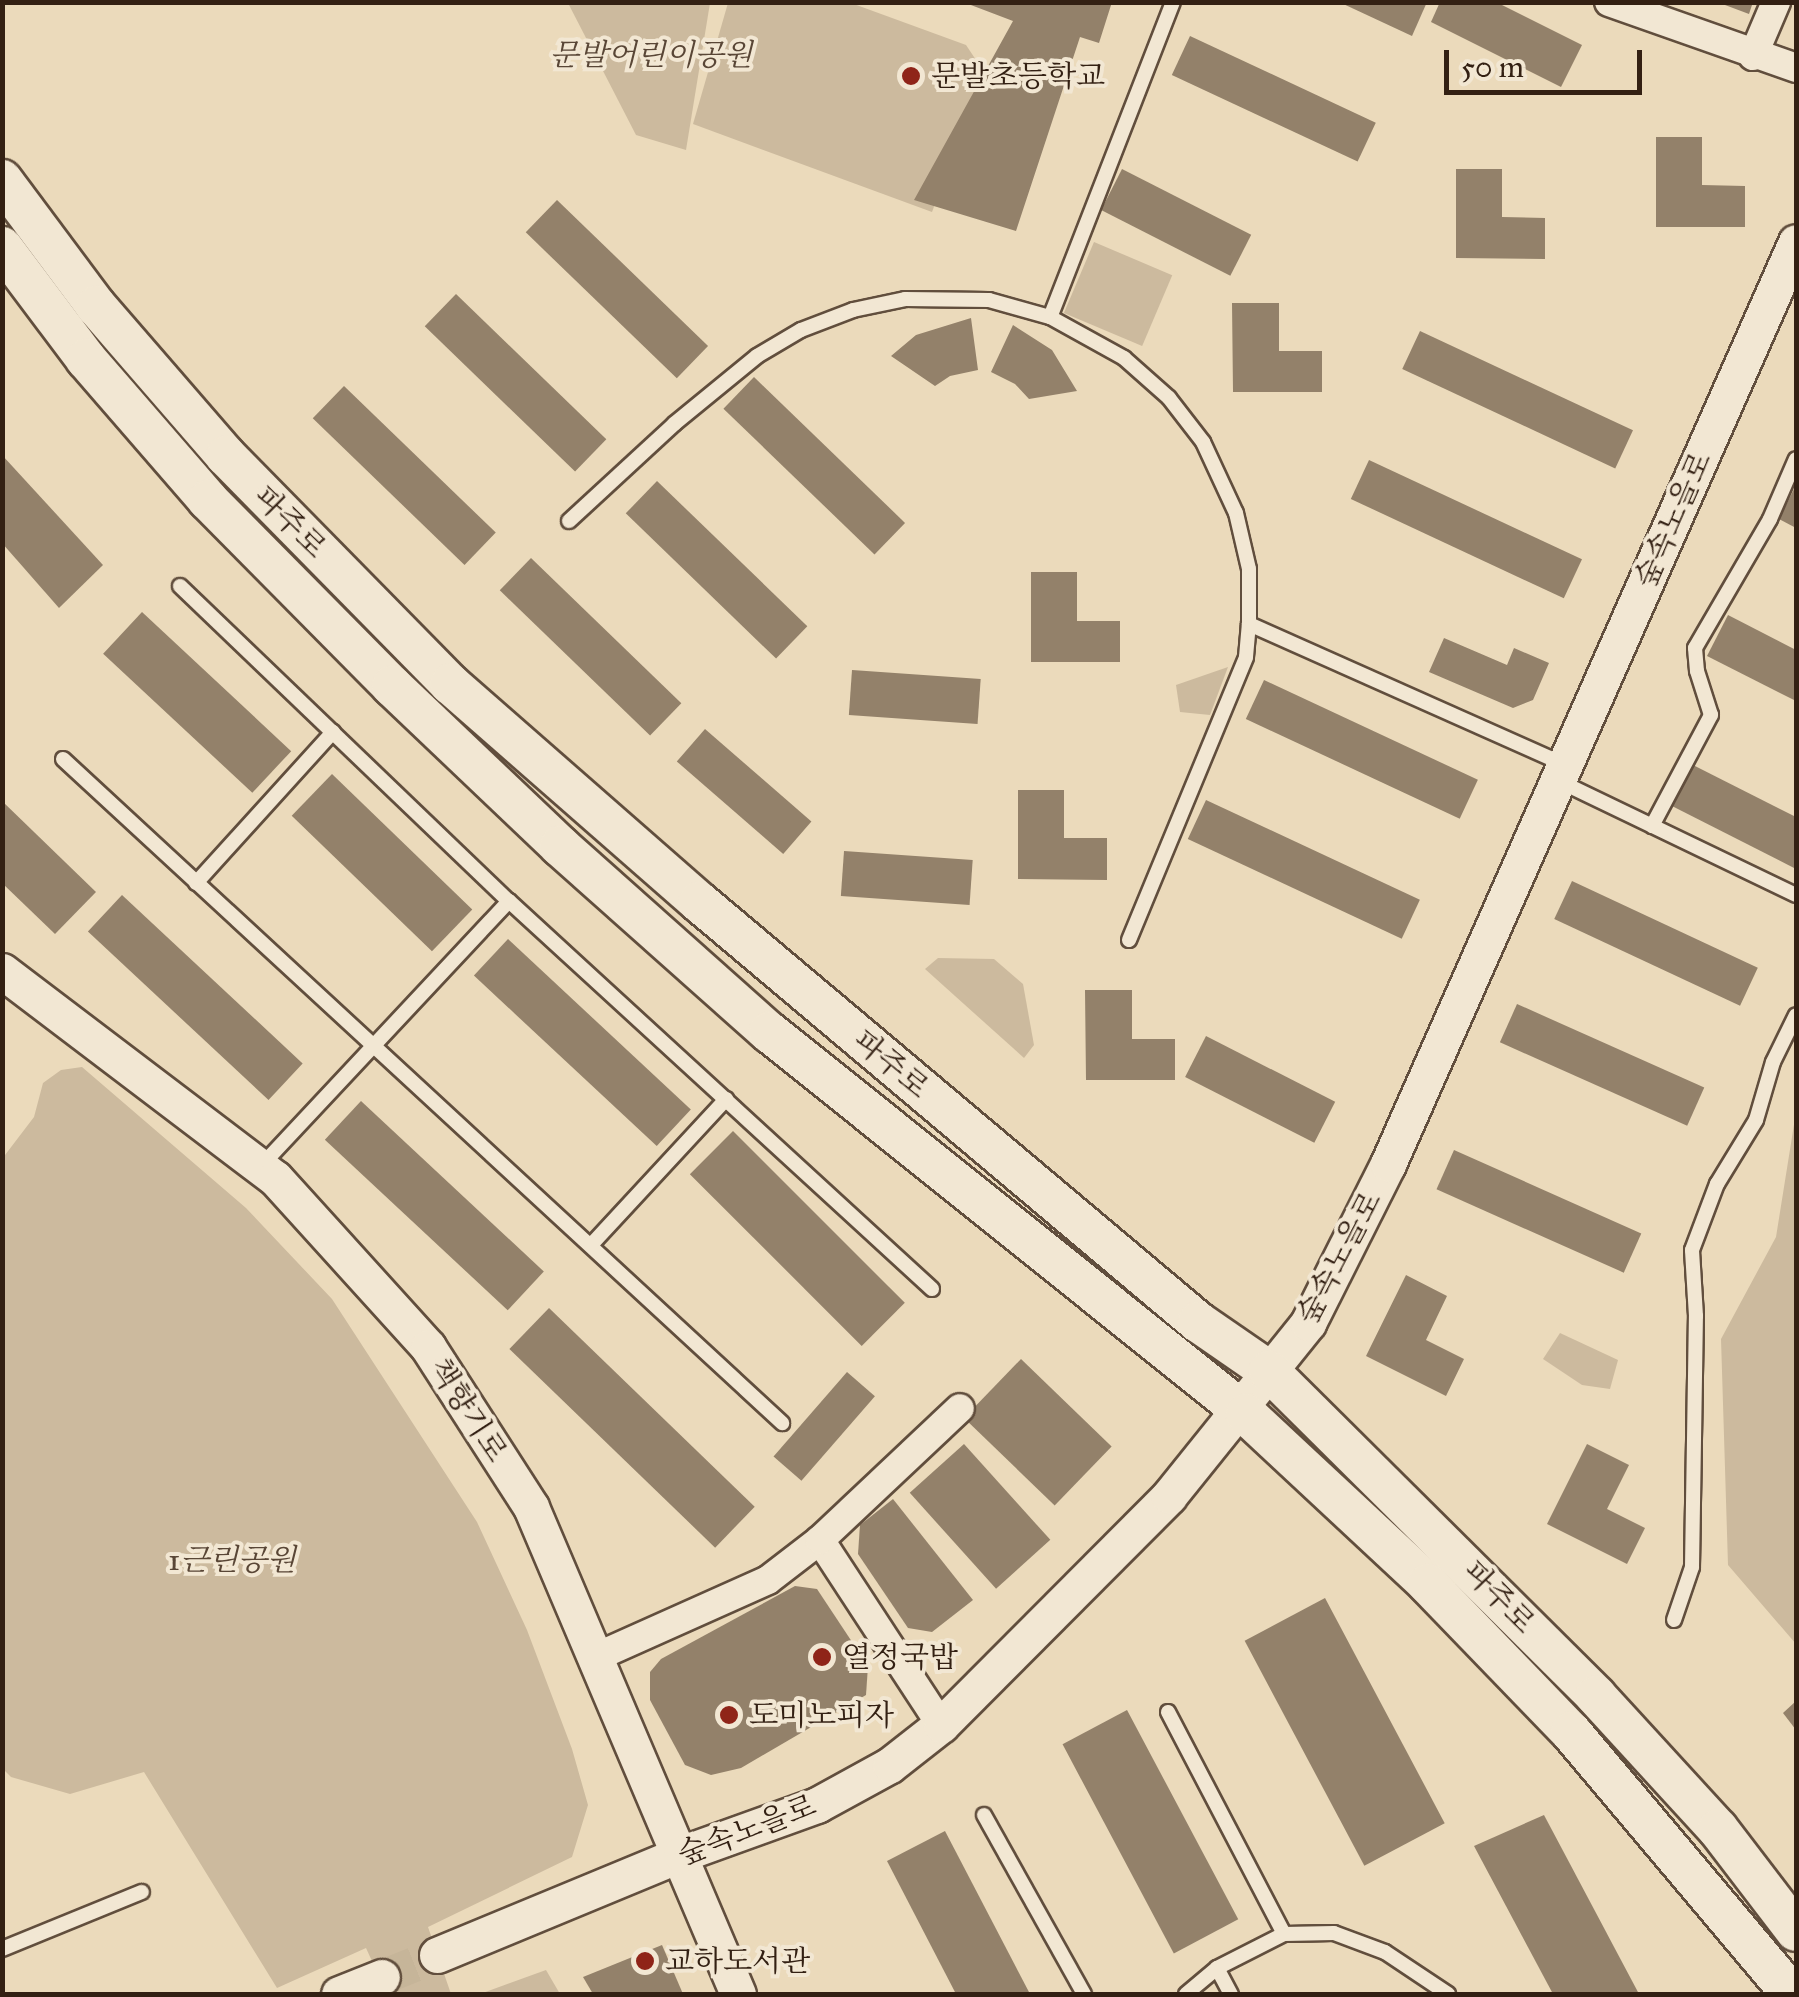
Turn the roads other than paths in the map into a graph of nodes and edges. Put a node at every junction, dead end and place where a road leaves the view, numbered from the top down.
1 (1174, 2) edge
2 (1609, 2) edge
3 (1776, 2) edge
4 (1753, 56) junction
5 (1796, 68) edge
6 (2, 180) edge
7 (1796, 242) edge
8 (2, 248) edge
9 (1050, 316) junction
10 (1796, 459) edge
11 (570, 522) dead end
12 (180, 586) dead end
13 (1250, 624) junction
14 (333, 732) junction
15 (63, 759) dead end
16 (1562, 773) junction
17 (1652, 826) junction
18 (196, 883) junction
19 (1796, 895) edge
20 (509, 901) junction
21 (1130, 940) dead end
22 (2, 972) edge
23 (1796, 1016) edge
24 (372, 1048) junction
25 (726, 1100) junction
26 (260, 1166) junction
27 (591, 1244) junction
28 (932, 1289) dead end
29 (1269, 1371) junction
30 (1238, 1407) junction
31 (960, 1408) dead end
32 (782, 1423) dead end
33 (820, 1540) junction
34 (1674, 1620) dead end
35 (596, 1657) junction
36 (1168, 1712) dead end
37 (941, 1725) junction
38 (984, 1815) dead end
39 (1718, 1830) junction
40 (1662, 1840) junction
41 (681, 1854) junction
42 (142, 1892) dead end
43 (1796, 1908) edge
44 (1796, 1930) edge
45 (1284, 1934) junction
46 (2, 1949) edge
47 (437, 1955) tunnel mouth
48 (1217, 1968) junction
49 (382, 1977) tunnel mouth
50 (339, 1994) edge
51 (738, 1994) edge
52 (1084, 1994) edge
53 (1186, 1994) edge
54 (1230, 1994) edge
55 (1448, 1994) edge
56 (1769, 1994) edge
57 (1792, 1994) edge

1 - 9 lane
2 - 4 street
3 - 4 street
4 - 5 street
6 - 29 main road, 파주로
7 - 16 street, 숲속노을로
8 - 30 main road, 파주로
9 - 11 lane
9 - 13 lane
10 - 17 lane
12 - 14 lane
13 - 16 lane
13 - 21 lane
14 - 18 lane
14 - 20 lane
15 - 18 lane
16 - 17 lane
16 - 29 street, 숲속노을로
17 - 19 lane
18 - 24 lane
20 - 24 lane
20 - 25 lane
22 - 26 street, 책향기로
23 - 34 lane
24 - 26 lane
24 - 27 lane
25 - 27 lane
25 - 28 lane
26 - 35 street, 책향기로
27 - 32 lane
29 - 30 street, 숲속노을로
29 - 39 main road, 파주로
30 - 37 street, 숲속노을로
30 - 40 main road, 파주로
31 - 33 street
33 - 35 street
33 - 37 street
35 - 41 street, 책향기로
36 - 45 lane
37 - 41 street, 숲속노을로
38 - 52 lane
39 - 43 main road
39 - 44 main road, 파주로
40 - 56 main road
40 - 57 main road, 파주로
41 - 47 street, 숲속노을로
41 - 51 street, 책향기로
42 - 46 lane
45 - 48 lane
45 - 55 lane
48 - 53 lane
48 - 54 lane
49 - 50 street

